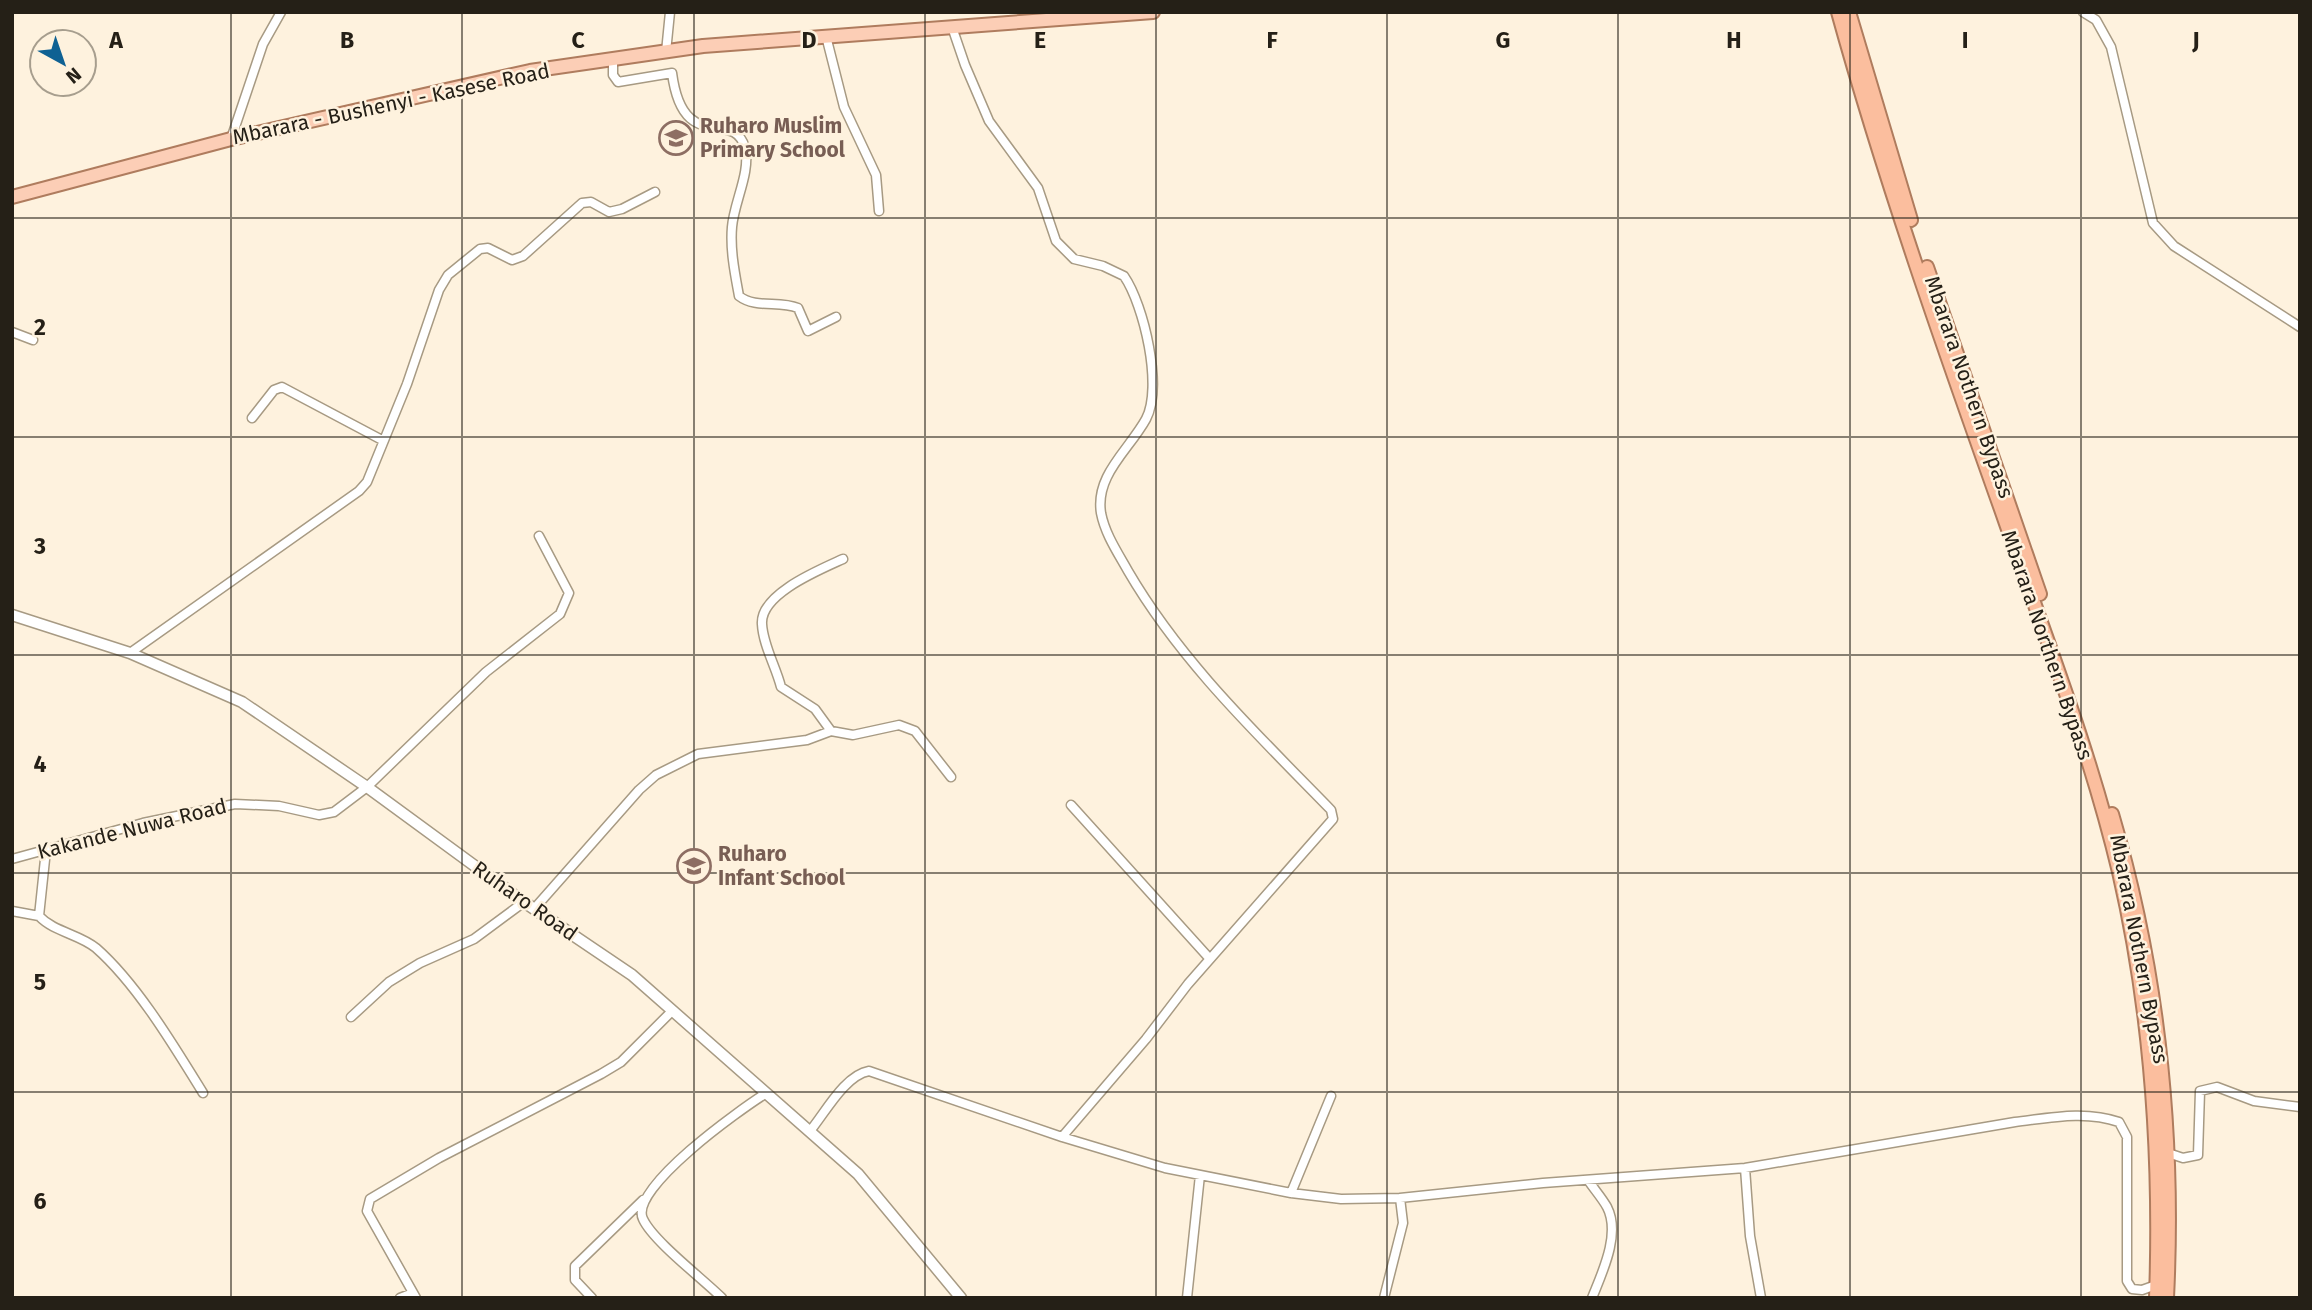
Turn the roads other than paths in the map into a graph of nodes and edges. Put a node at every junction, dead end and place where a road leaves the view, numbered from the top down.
1 (281, 12) edge
2 (1153, 12) edge
3 (1838, 12) edge
4 (1849, 12) edge
5 (2083, 12) edge
6 (668, 13) edge
7 (952, 27) junction
8 (826, 36) junction
9 (666, 52) junction
10 (613, 59) junction
11 (231, 139) junction
12 (655, 192) dead end
13 (12, 197) edge
14 (879, 211) dead end
15 (836, 317) dead end
16 (2300, 327) edge
17 (12, 332) edge
18 (33, 340) dead end
19 (252, 418) dead end
20 (382, 440) junction
21 (539, 536) dead end
22 (843, 559) dead end
23 (12, 615) edge
24 (130, 653) junction
25 (831, 731) junction
26 (951, 777) dead end
27 (367, 786) junction
28 (1071, 805) dead end
29 (46, 850) junction
30 (12, 859) edge
31 (524, 902) junction
32 (534, 909) junction
33 (12, 911) edge
34 (40, 916) junction
35 (1210, 959) junction
36 (672, 1011) junction
37 (351, 1017) dead end
38 (203, 1093) dead end
39 (765, 1094) junction
40 (1331, 1096) dead end
41 (2300, 1107) edge
42 (810, 1130) junction
43 (1062, 1137) junction
44 (2168, 1153) junction
45 (1745, 1168) junction
46 (1200, 1175) junction
47 (1588, 1180) junction
48 (1291, 1193) junction
49 (645, 1198) junction
50 (1400, 1198) junction
51 (2156, 1291) edge
52 (414, 1295) edge
53 (400, 1298) edge
54 (592, 1298) edge
55 (722, 1298) edge
56 (961, 1298) edge
57 (1187, 1298) edge
58 (1384, 1298) edge
59 (1592, 1298) edge
60 (1760, 1298) edge
61 (2167, 1298) edge

1 - 11 street
2 - 7 main road, Mbarara - Bushenyi - Kasese Road
3 - 51 highway, Mbarara Northern Bypass
4 - 44 highway, Mbarara Nothern Bypass
5 - 16 street
6 - 9 street
7 - 8 main road, Mbarara - Bushenyi - Kasese Road
7 - 35 street
8 - 9 main road, Mbarara - Bushenyi - Kasese Road
8 - 14 street
9 - 10 main road, Mbarara - Bushenyi - Kasese Road
10 - 11 main road, Mbarara - Bushenyi - Kasese Road
10 - 15 street
11 - 13 main road, Mbarara - Bushenyi - Kasese Road
12 - 20 street
17 - 18 street
19 - 20 street
20 - 24 street
21 - 27 street, Kakande Nuwa Road
22 - 25 street
23 - 24 street, Ruharo Road
24 - 27 street, Ruharo Road
25 - 26 street
25 - 32 street
27 - 29 street, Kakande Nuwa Road
27 - 31 street, Ruharo Road
28 - 35 street
29 - 30 street, Kakande Nuwa Road
29 - 34 street
31 - 32 street, Ruharo Road
31 - 37 street
32 - 36 street, Ruharo Road
33 - 34 street
34 - 38 street
35 - 43 street
36 - 39 street, Ruharo Road
36 - 52 street
39 - 42 street, Ruharo Road
39 - 49 street
40 - 48 street
41 - 44 street
42 - 43 street
42 - 56 street, Ruharo Road
43 - 46 street
44 - 61 highway, Mbarara Nothern Bypass
45 - 47 street
45 - 51 street
45 - 60 street
46 - 48 street
46 - 57 street
47 - 50 street
47 - 59 street
48 - 50 street
49 - 54 street
49 - 55 street
50 - 58 street
52 - 53 street

